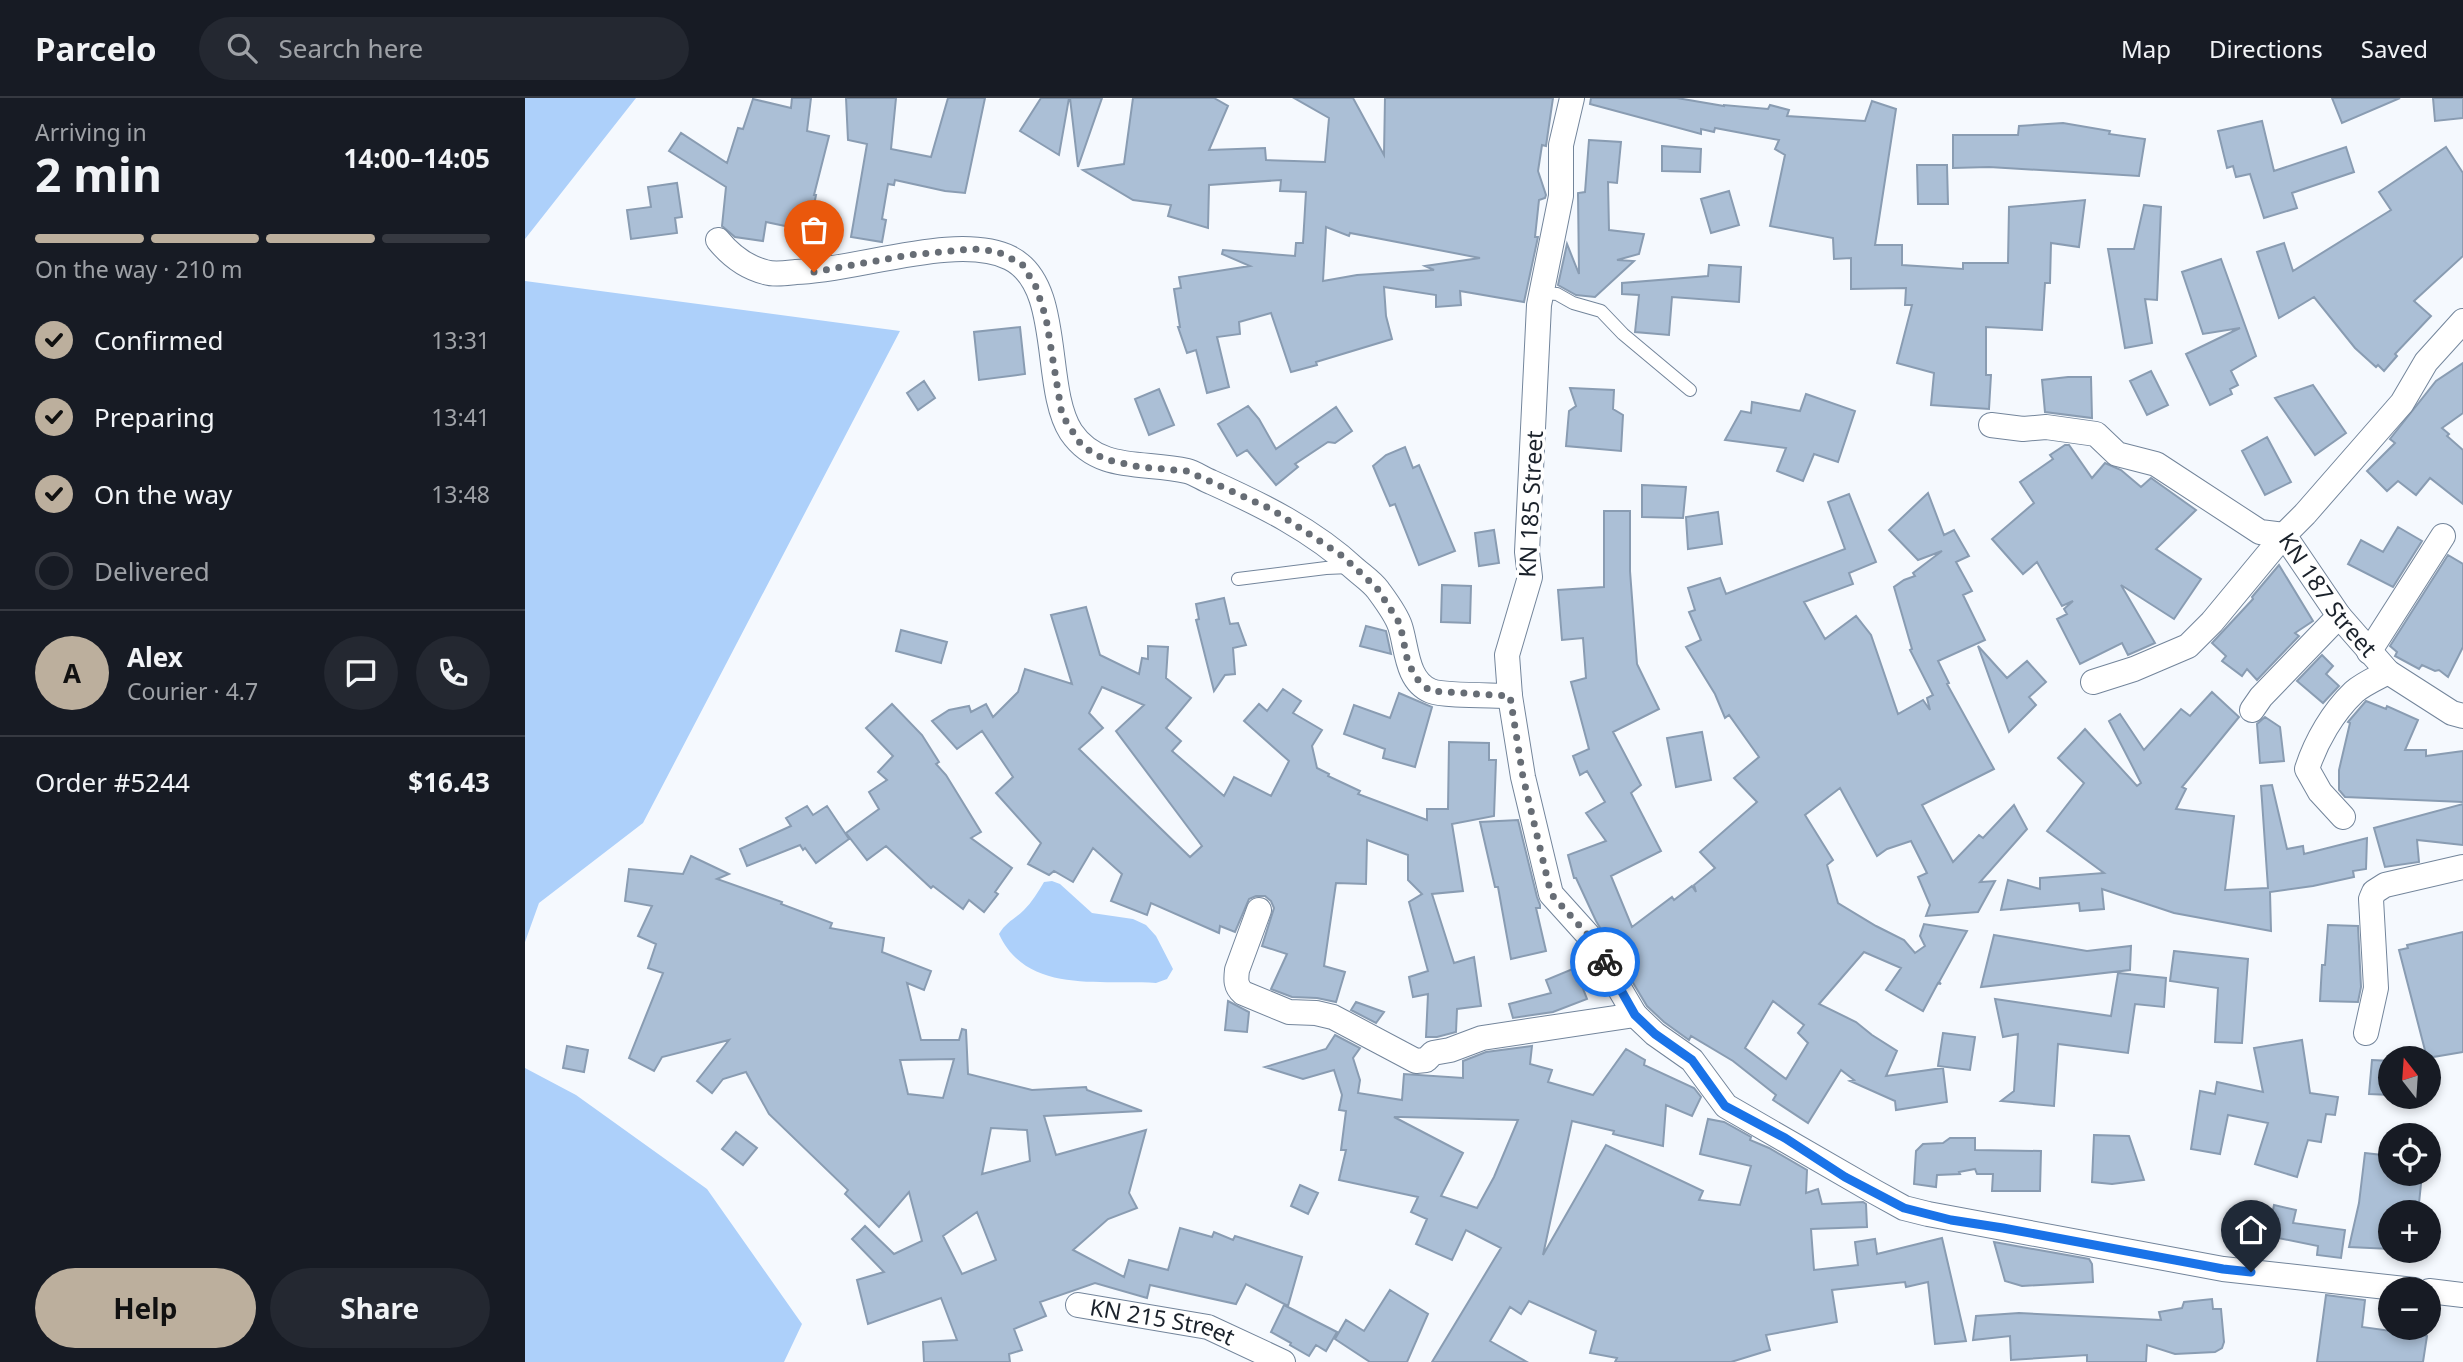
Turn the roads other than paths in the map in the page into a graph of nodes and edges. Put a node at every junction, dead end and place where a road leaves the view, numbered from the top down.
1 (1572, 98) edge
2 (718, 240) dead end
3 (1539, 305) junction
4 (2463, 321) edge
5 (1690, 390) dead end
6 (1991, 425) dead end
7 (2284, 535) junction
8 (2443, 536) dead end
9 (1354, 567) junction
10 (1238, 579) dead end
11 (2339, 616) junction
12 (2369, 652) junction
13 (2388, 672) junction
14 (2093, 682) dead end
15 (1510, 696) junction
16 (2252, 710) dead end
17 (2463, 716) edge
18 (2343, 817) dead end
19 (2463, 867) edge
20 (1259, 910) dead end
21 (1635, 1015) junction
22 (2366, 1033) dead end
23 (2378, 1286) edge
24 (2441, 1292) edge
25 (2463, 1295) edge
26 (1078, 1305) dead end
27 (1283, 1362) edge

1 - 3 street, KN 185 Street
2 - 9 street
3 - 5 lane
3 - 15 street, KN 185 Street
4 - 7 street, KN 187 Street
6 - 7 street
7 - 11 street, KN 187 Street
7 - 14 street
8 - 12 street
9 - 10 lane
9 - 15 street
11 - 12 street, KN 187 Street
11 - 16 street
12 - 13 street, KN 187 Street
13 - 17 street, KN 187 Street
13 - 18 street
15 - 21 street, KN 185 Street
19 - 22 street
20 - 21 street
21 - 23 street, KN 185 Street
24 - 25 street
26 - 27 street, KN 215 Street

